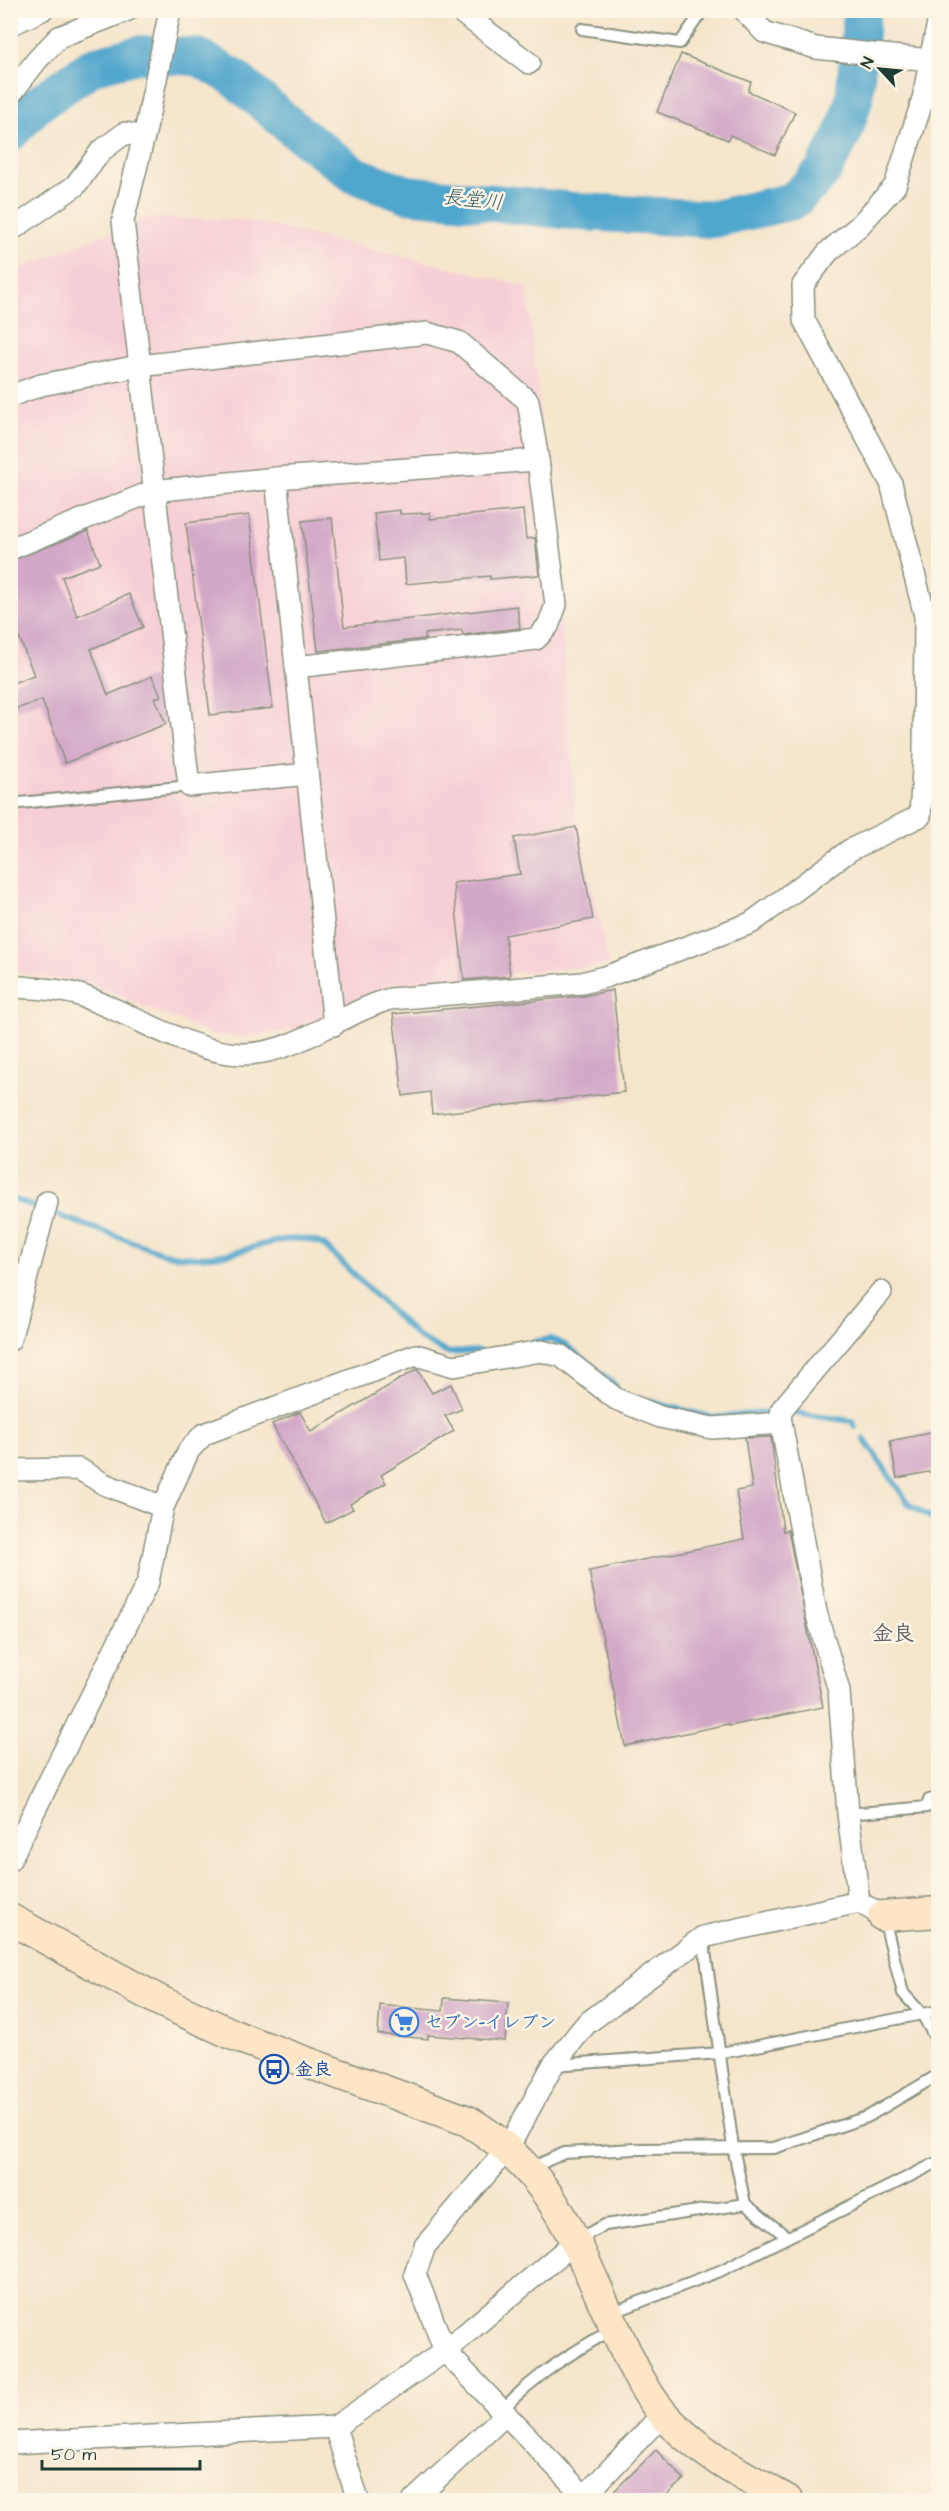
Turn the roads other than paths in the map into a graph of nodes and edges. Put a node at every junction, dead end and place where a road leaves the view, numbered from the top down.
1 (42, 10) edge
2 (128, 10) edge
3 (458, 10) edge
4 (704, 10) edge
5 (744, 10) edge
6 (170, 12) edge
7 (939, 22) edge
8 (10, 25) edge
9 (582, 29) dead end
10 (930, 60) junction
11 (529, 63) dead end
12 (10, 95) edge
13 (145, 132) junction
14 (10, 231) edge
15 (139, 366) junction
16 (10, 396) edge
17 (538, 460) junction
18 (276, 478) junction
19 (153, 491) junction
20 (10, 549) edge
21 (296, 667) junction
22 (307, 774) junction
23 (189, 786) junction
24 (10, 804) edge
25 (10, 986) edge
26 (333, 1025) junction
27 (47, 1202) dead end
28 (881, 1292) dead end
29 (10, 1340) edge
30 (781, 1416) junction
31 (10, 1470) edge
32 (163, 1507) junction
33 (939, 1798) edge
34 (848, 1814) junction
35 (10, 1860) edge
36 (871, 1909) junction
37 (939, 1911) edge
38 (10, 1919) edge
39 (703, 1937) junction
40 (939, 2012) edge
41 (922, 2014) junction
42 (939, 2043) edge
43 (721, 2053) junction
44 (554, 2065) junction
45 (939, 2075) edge
46 (733, 2147) junction
47 (508, 2148) junction
48 (939, 2162) edge
49 (529, 2169) junction
50 (745, 2204) junction
51 (787, 2237) junction
52 (576, 2241) junction
53 (611, 2321) junction
54 (446, 2351) junction
55 (504, 2412) junction
56 (663, 2414) junction
57 (335, 2427) junction
58 (10, 2443) edge
59 (771, 2497) edge
60 (582, 2498) edge
61 (358, 2500) edge
62 (414, 2500) edge

1 - 8 street
2 - 12 street
3 - 11 street
4 - 9 lane
5 - 10 street
6 - 13 street
7 - 10 street
10 - 26 street
13 - 14 street
13 - 15 street
15 - 16 street
15 - 17 street
15 - 19 street
17 - 18 street
17 - 21 street
18 - 19 street
18 - 21 street
19 - 20 street
19 - 23 street
21 - 22 street
22 - 23 street
22 - 26 street
23 - 24 lane
25 - 26 street
27 - 29 street
28 - 30 street
30 - 32 street
30 - 34 street
31 - 32 street
32 - 35 street
33 - 34 lane
34 - 36 street
36 - 37 street
36 - 39 street
36 - 41 lane
38 - 47 street
39 - 43 lane
39 - 44 street
40 - 41 lane
41 - 42 lane
41 - 43 lane
43 - 44 lane
43 - 46 lane
44 - 47 street
45 - 46 lane
46 - 49 lane
46 - 50 lane
47 - 49 street
47 - 54 street
48 - 51 lane
49 - 52 street
50 - 51 lane
50 - 52 lane
51 - 53 lane
52 - 53 street
52 - 54 street
53 - 55 lane
53 - 56 street
54 - 55 street
54 - 57 street
55 - 60 street
55 - 62 street
56 - 59 street
56 - 60 street
57 - 58 street
57 - 61 street

